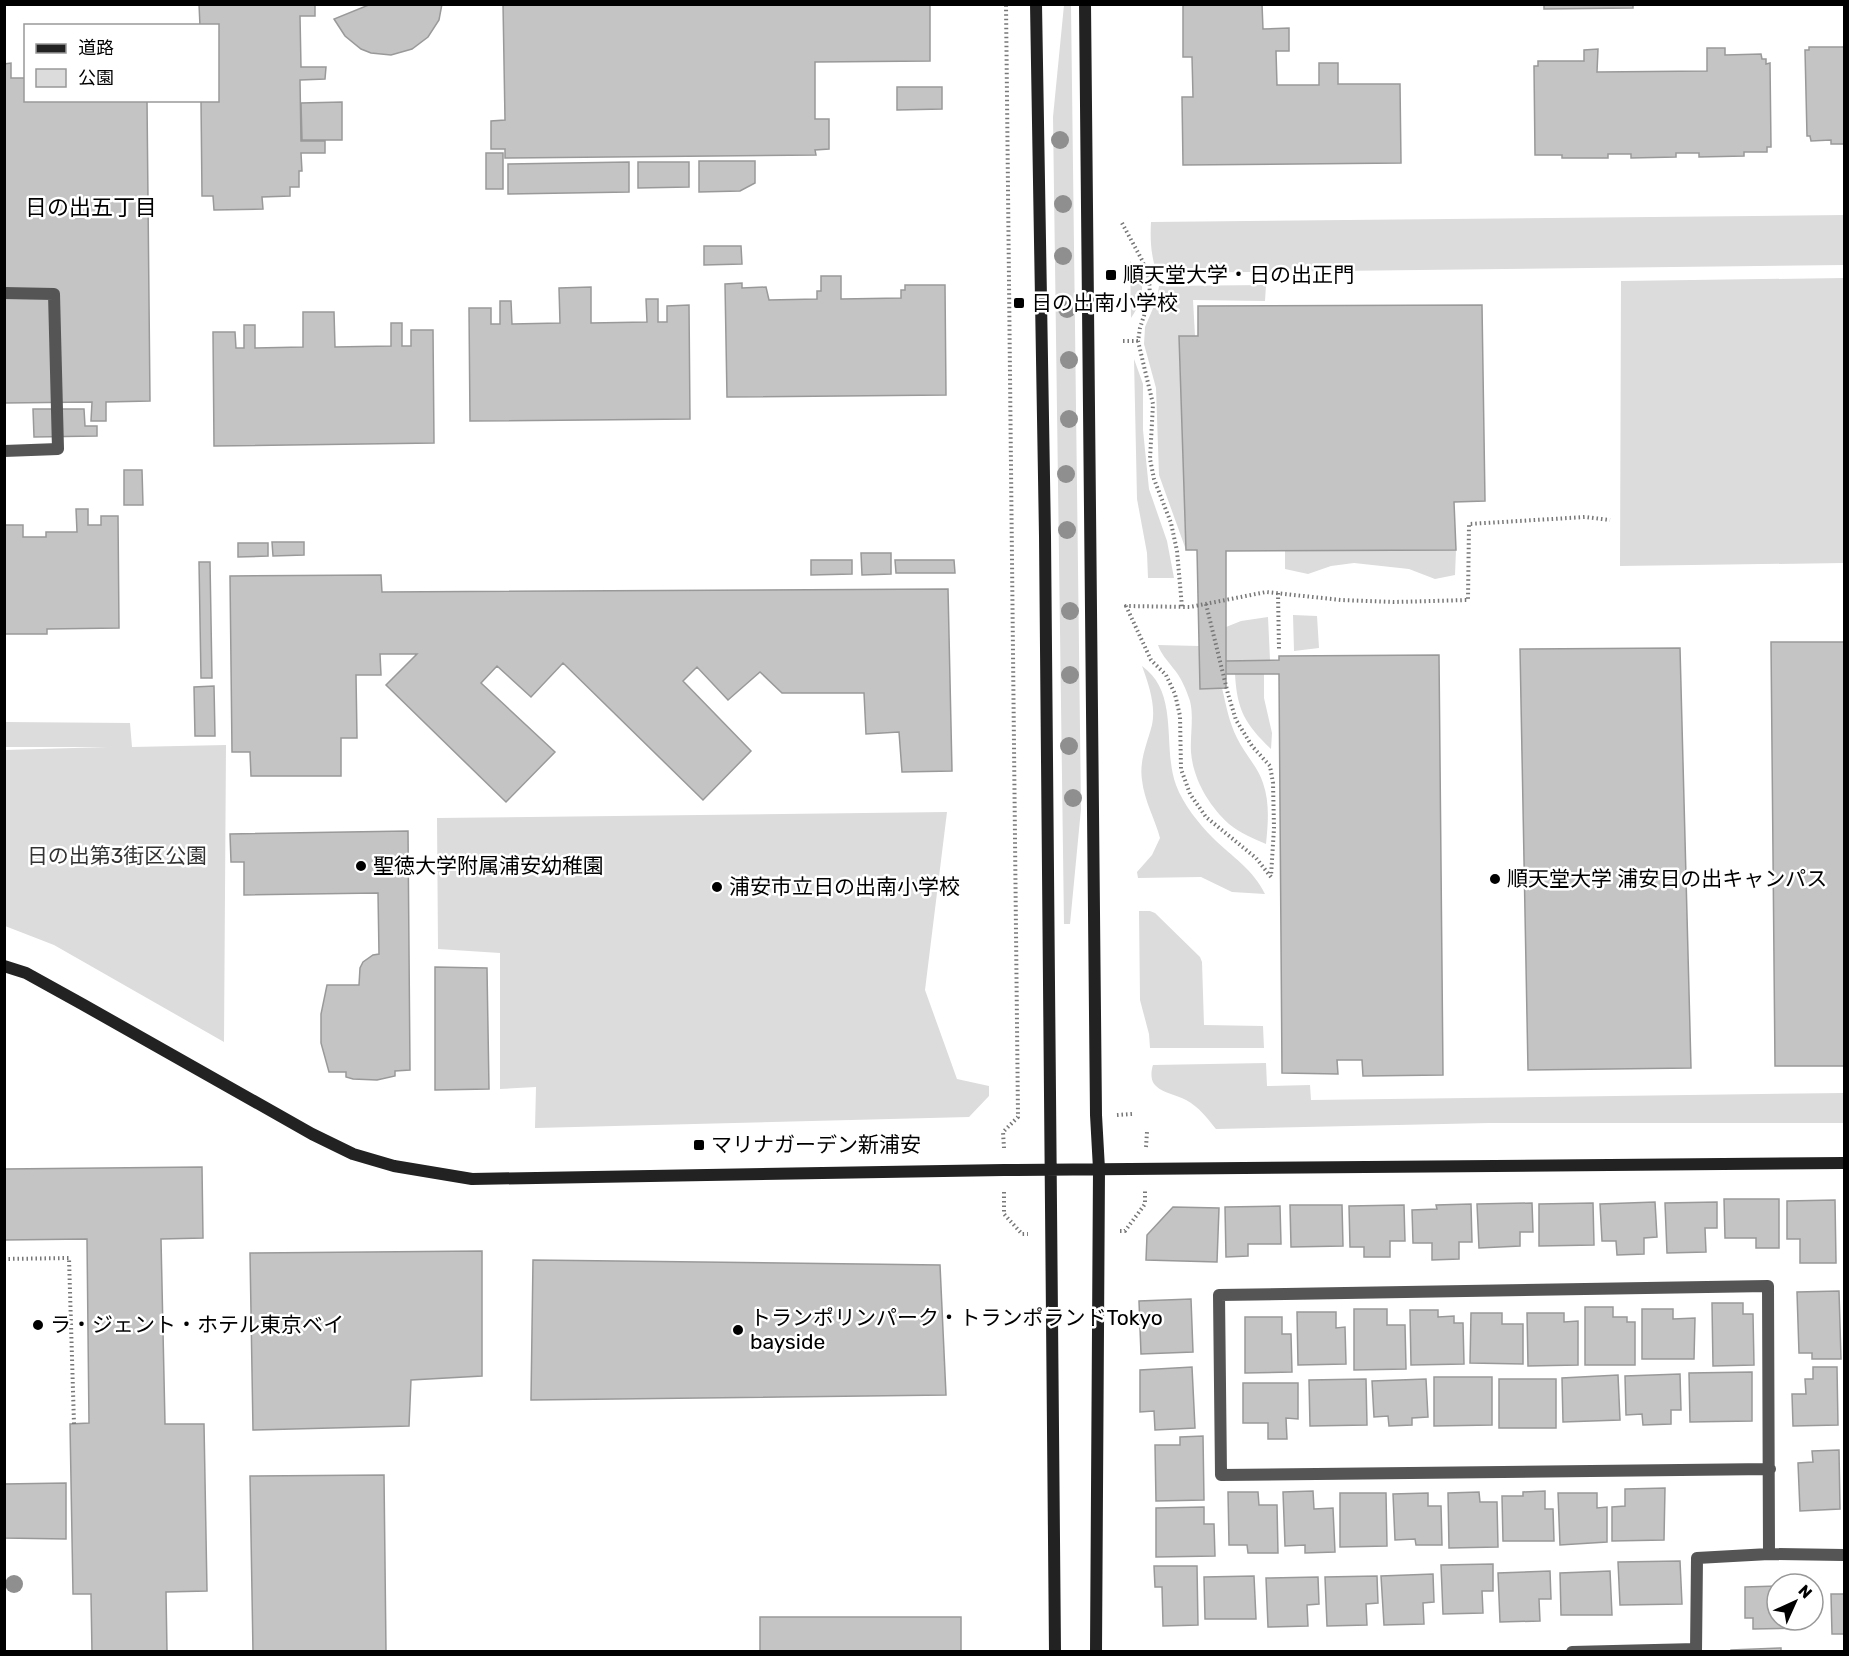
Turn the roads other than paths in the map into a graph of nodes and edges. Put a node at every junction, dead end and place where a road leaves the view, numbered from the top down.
1 (1036, 4) edge
2 (1085, 4) edge
3 (4, 293) edge
4 (4, 451) edge
5 (4, 966) edge
6 (1845, 1163) edge
7 (1099, 1169) junction
8 (1051, 1170) junction
9 (1770, 1469) junction
10 (1769, 1554) junction
11 (1845, 1555) edge
12 (1696, 1650) edge
13 (1606, 1651) edge
14 (1055, 1652) edge
15 (1096, 1652) edge
16 (1572, 1652) edge

1 - 8 street
2 - 7 street
3 - 4 street
5 - 8 street
6 - 7 street
7 - 8 street
7 - 15 street
8 - 14 street
9 - 9 street
9 - 10 street
10 - 11 street
10 - 12 street
12 - 13 street
13 - 16 street

